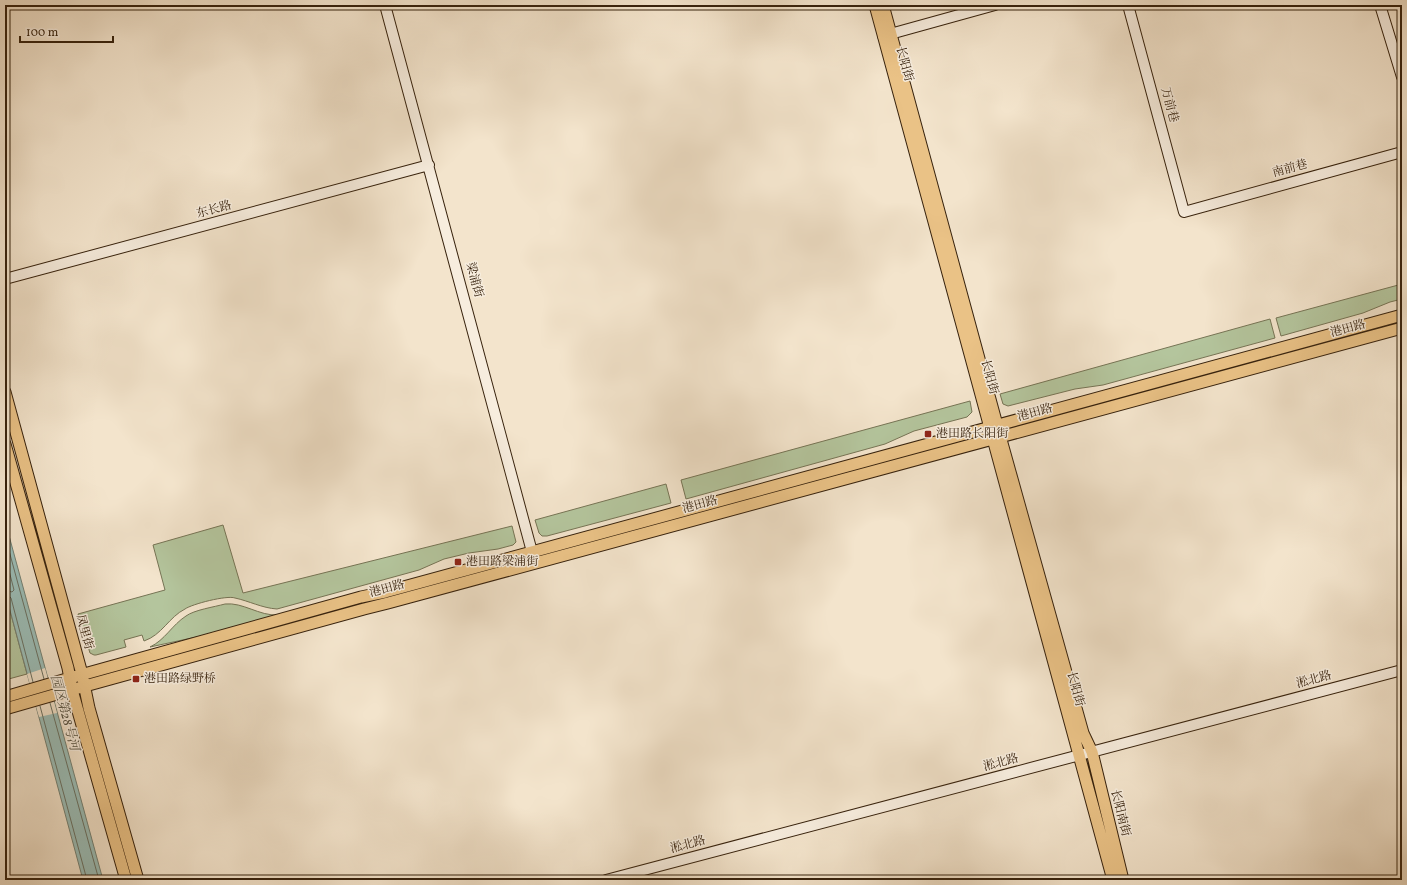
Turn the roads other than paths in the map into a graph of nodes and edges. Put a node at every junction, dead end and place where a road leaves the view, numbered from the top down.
1 (385, 5) edge
2 (875, 5) edge
3 (883, 5) edge
4 (995, 5) edge
5 (1128, 5) edge
6 (1380, 5) edge
7 (887, 35) junction
8 (1402, 77) edge
9 (1402, 152) edge
10 (429, 165) junction
11 (1184, 212) joint
12 (5, 279) edge
13 (1402, 315) edge
14 (1402, 328) edge
15 (5, 392) edge
16 (994, 426) junction
17 (996, 437) junction
18 (5, 444) edge
19 (532, 552) junction
20 (535, 563) junction
21 (1402, 670) edge
22 (82, 674) junction
23 (70, 678) junction
24 (85, 686) junction
25 (72, 690) junction
26 (5, 697) edge
27 (5, 710) edge
28 (1092, 752) junction
29 (1079, 756) junction
30 (126, 880) edge
31 (138, 880) edge
32 (606, 880) edge
33 (1113, 880) edge
34 (1123, 880) edge

1 - 10 street, 梁浦街
2 - 7 main road, 长阳街
3 - 7 main road, 长阳街
4 - 7 street
5 - 11 street, 万前巷
6 - 8 street
7 - 16 main road, 长阳街
9 - 11 street, 南前巷
10 - 12 street, 东长路
10 - 19 street, 梁浦街
13 - 16 main road, 港田路
14 - 17 main road, 港田路
15 - 22 main road, 凤里街
16 - 17 main road, 长阳街
16 - 19 main road, 港田路
17 - 20 main road, 港田路
17 - 28 main road, 长阳街
17 - 29 main road, 长阳街
18 - 23 main road
19 - 20 street, 梁浦街
19 - 22 main road, 港田路
20 - 24 main road, 港田路
21 - 28 street, 淞北路
22 - 23 main road, 港田路
22 - 24 main road, 凤里街
23 - 25 main road
23 - 26 main road, 港田路
24 - 25 main road, 港田路
24 - 31 main road, 凤里街
25 - 27 main road, 港田路
25 - 30 main road
28 - 29 street, 淞北路
28 - 34 main road, 长阳南街
29 - 32 street, 淞北路
29 - 33 main road, 长阳南街

